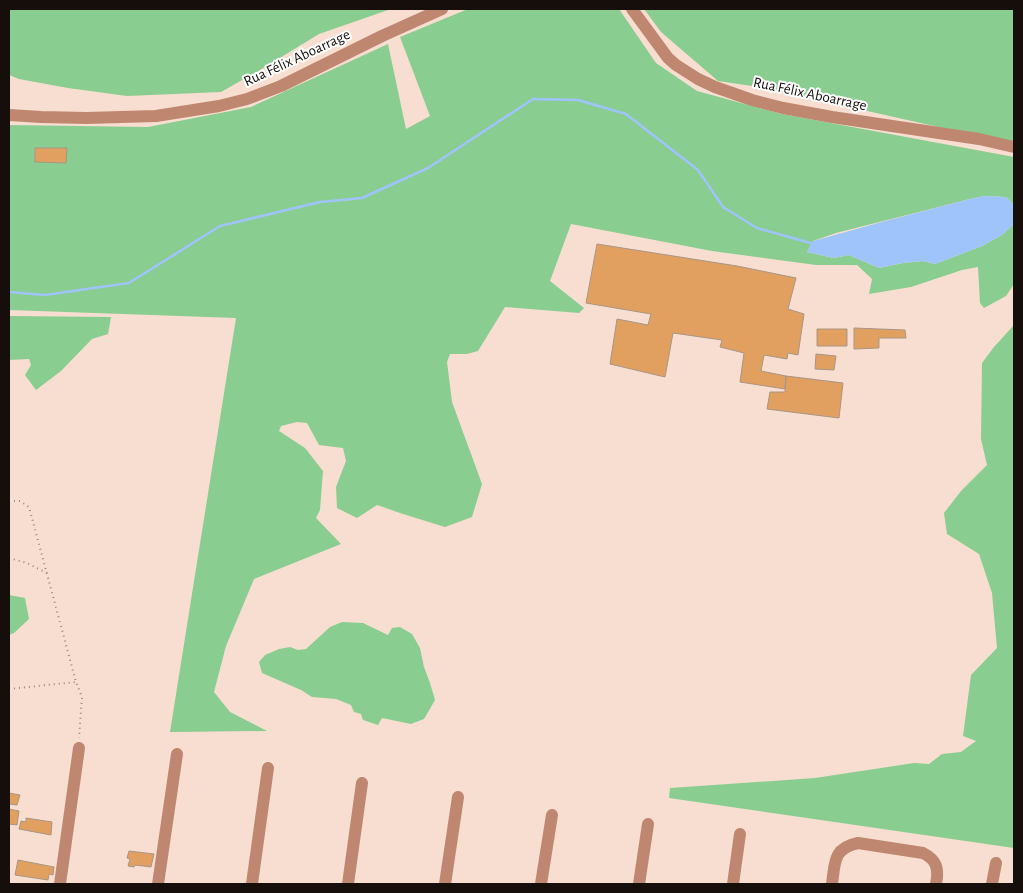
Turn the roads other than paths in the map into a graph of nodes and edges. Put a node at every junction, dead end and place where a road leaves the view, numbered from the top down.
1 (442, 9) edge
2 (632, 9) edge
3 (9, 115) edge
4 (1014, 147) edge
5 (79, 748) road end
6 (177, 754) dead end
7 (268, 768) dead end
8 (362, 783) dead end
9 (458, 796) dead end
10 (552, 815) dead end
11 (648, 824) dead end
12 (740, 834) dead end
13 (996, 863) dead end
14 (60, 884) edge
15 (158, 884) edge
16 (252, 884) edge
17 (348, 884) edge
18 (445, 884) edge
19 (541, 884) edge
20 (639, 884) edge
21 (733, 884) edge
22 (832, 884) edge
23 (936, 884) edge
24 (992, 884) edge

1 - 3 street, Rua Félix Aboarrage
2 - 4 street, Rua Félix Aboarrage
5 - 14 street
6 - 15 street
7 - 16 street
8 - 17 street
9 - 18 street
10 - 19 street
11 - 20 street
12 - 21 street
13 - 24 street
22 - 23 street

